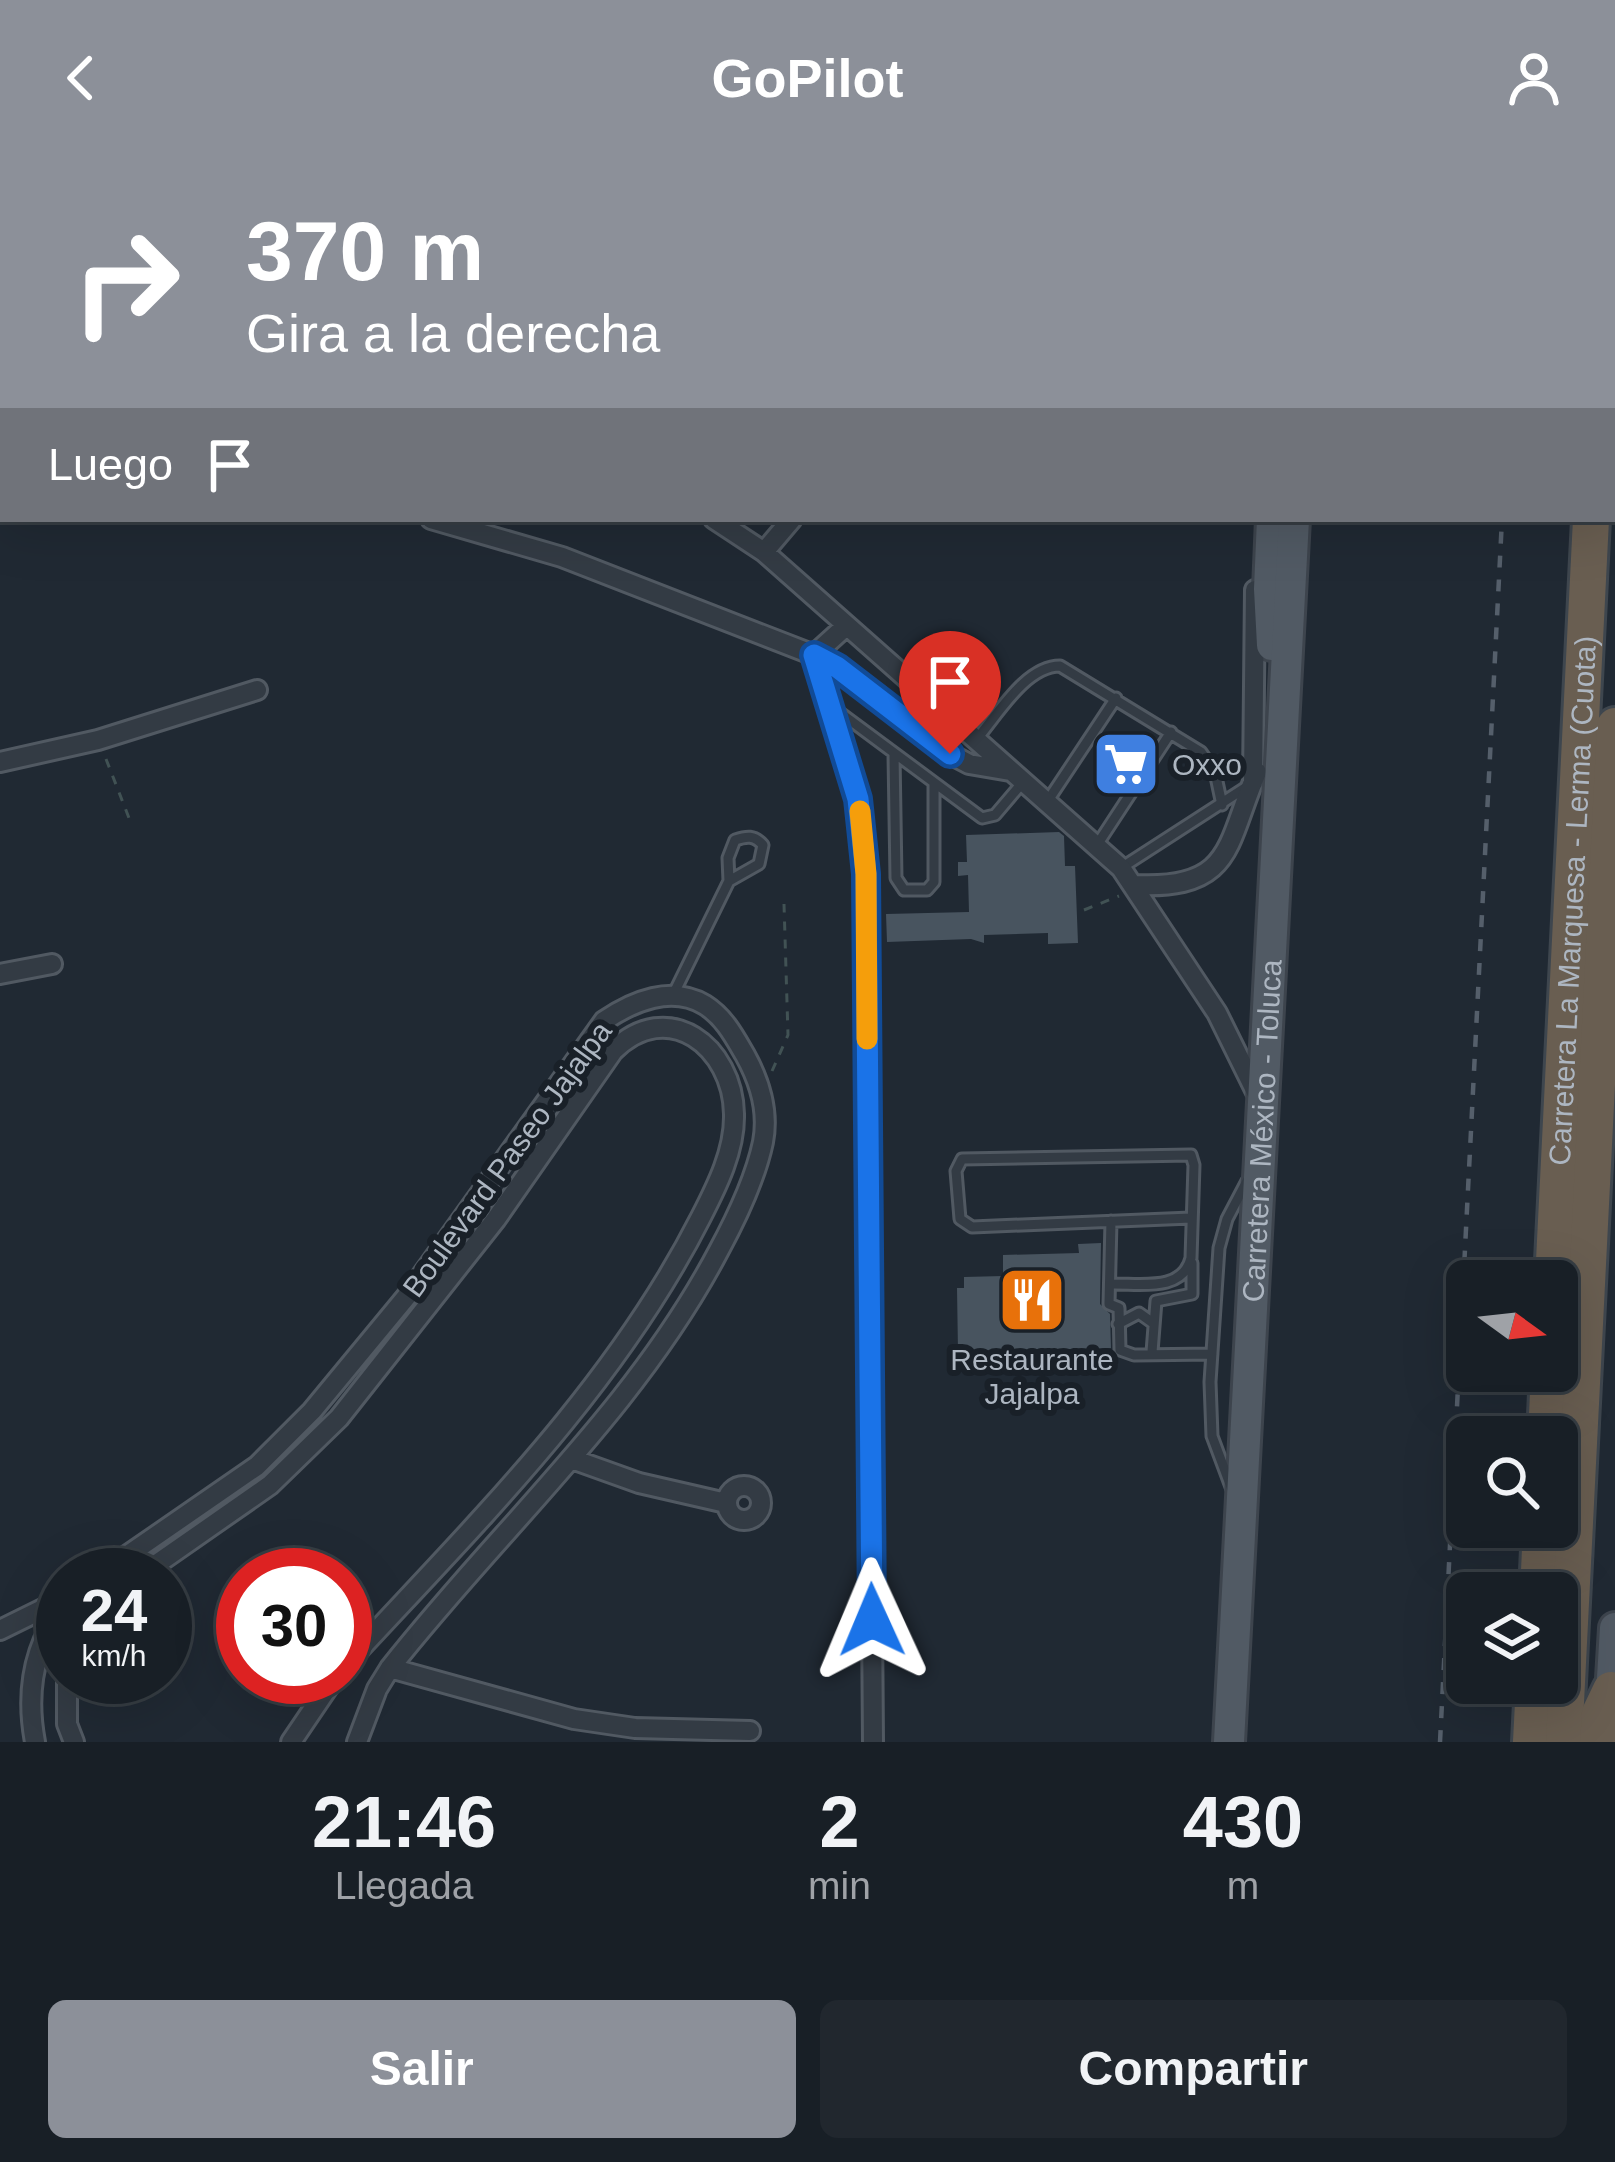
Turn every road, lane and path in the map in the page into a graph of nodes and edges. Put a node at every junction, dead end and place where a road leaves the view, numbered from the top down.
1 (442, 522) edge
2 (719, 522) edge
3 (789, 522) edge
4 (1257, 522) edge
5 (1272, 522) edge
6 (1294, 522) edge
7 (1592, 522) edge
8 (764, 552) junction
9 (1255, 616) junction
10 (846, 626) junction
11 (814, 655) junction
12 (1280, 676) junction
13 (257, 690) dead end
14 (1116, 698) junction
15 (829, 704) junction
16 (1615, 726) edge
17 (1172, 732) junction
18 (98, 740) junction
19 (1281, 740) junction
20 (975, 741) junction
21 (894, 755) junction
22 (0, 762) edge
23 (1016, 776) junction
24 (1253, 783) junction
25 (934, 784) junction
26 (1046, 802) junction
27 (1222, 805) junction
28 (129, 818) dead end
29 (1097, 845) junction
30 (1121, 868) junction
31 (729, 881) junction
32 (1135, 885) junction
33 (784, 904) dead end
34 (1084, 910) dead end
35 (52, 964) dead end
36 (0, 974) edge
37 (673, 995) junction
38 (762, 1095) junction
39 (1262, 1106) junction
40 (1259, 1161) junction
41 (475, 1201) junction
42 (702, 1216) junction
43 (1191, 1218) junction
44 (496, 1219) junction
45 (1111, 1221) junction
46 (731, 1229) junction
47 (1191, 1258) junction
48 (1554, 1260) edge
49 (1110, 1284) junction
50 (1153, 1323) junction
51 (1118, 1324) junction
52 (1152, 1352) junction
53 (1212, 1354) junction
54 (572, 1460) junction
55 (726, 1503) dead end
56 (1240, 1508) junction
57 (138, 1548) edge
58 (181, 1548) edge
59 (36, 1611) edge
60 (1615, 1628) edge
61 (0, 1630) edge
62 (372, 1636) edge
63 (36, 1662) edge
64 (390, 1668) junction
65 (1611, 1690) junction
66 (65, 1704) edge
67 (317, 1704) edge
68 (1533, 1704) edge
69 (750, 1731) dead end
70 (35, 1742) edge
71 (74, 1742) edge
72 (291, 1742) edge
73 (358, 1742) edge
74 (873, 1742) edge
75 (1229, 1742) edge
76 (1531, 1742) edge
77 (1564, 1742) edge
78 (1598, 1742) edge
79 (1608, 1742) edge

1 - 11 street
2 - 8 street
3 - 8 street
4 - 9 street
5 - 12 main road
6 - 12 main road, Carretera México - Toluca
7 - 48 highway, Carretera La Marquesa - Lerma (Cuota)
8 - 10 street
9 - 12 main road
9 - 24 street
10 - 11 street
10 - 20 street
11 - 15 street
11 - 23 street
12 - 19 main road, Carretera México - Toluca
13 - 18 street
14 - 17 lane
14 - 20 lane
14 - 26 lane
15 - 21 lane
15 - 74 street
16 - 77 highway, Carretera La Marquesa - Lerma (Cuota)
17 - 27 lane
17 - 29 lane
18 - 22 street
18 - 28 path
19 - 24 street
19 - 39 main road, Carretera México - Toluca
20 - 23 street
21 - 25 lane
21 - 25 lane
23 - 25 lane
23 - 26 street
24 - 27 lane
24 - 32 street
26 - 29 street
27 - 30 lane
29 - 30 street
30 - 32 street
31 - 31 lane
31 - 37 lane
32 - 34 path
32 - 39 street
33 - 38 path
35 - 36 street
37 - 38 street
37 - 41 street, Boulevard Paseo Jajalpa
38 - 46 street
39 - 40 main road, Carretera México - Toluca
40 - 53 lane
40 - 56 main road, Carretera México - Toluca
41 - 44 street
41 - 57 street, Boulevard Paseo Jajalpa
42 - 44 street
42 - 46 street
42 - 62 street
43 - 45 lane
43 - 45 lane
43 - 47 lane
44 - 58 street
45 - 49 lane
46 - 54 street
47 - 49 lane
47 - 50 lane
49 - 51 lane
50 - 51 lane
50 - 52 lane
51 - 52 lane
52 - 53 lane
53 - 56 lane
54 - 55 street
54 - 64 street
56 - 75 main road, Carretera México - Toluca
59 - 61 street
60 - 65 main road
63 - 70 street
64 - 69 street
64 - 73 street
65 - 78 highway
65 - 79 main road
66 - 71 street
67 - 72 street
68 - 76 highway

